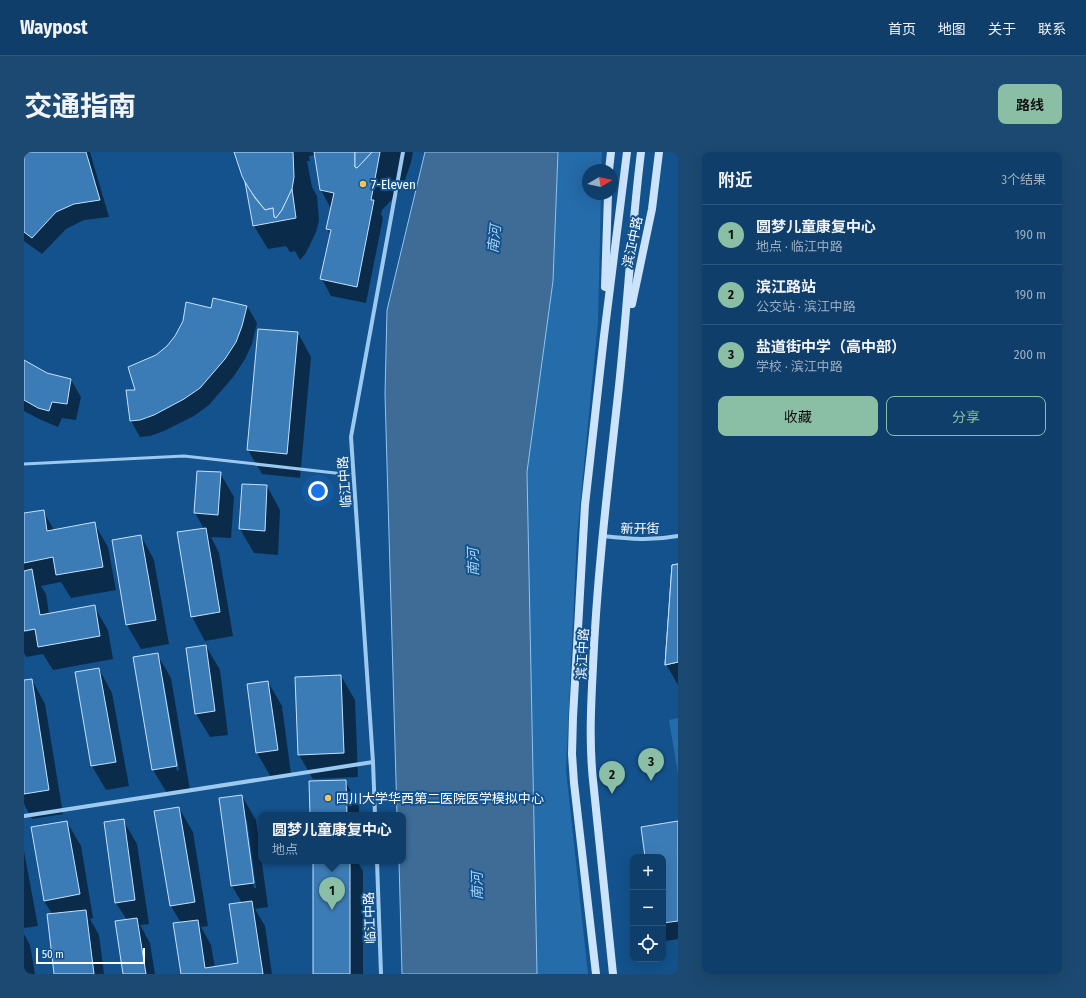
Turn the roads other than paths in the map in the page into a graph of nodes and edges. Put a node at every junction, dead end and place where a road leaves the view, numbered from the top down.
1 (403, 152) edge
2 (611, 152) edge
3 (627, 152) edge
4 (641, 152) edge
5 (660, 152) edge
6 (610, 164) edge
7 (608, 200) edge
8 (604, 336) junction
9 (625, 336) junction
10 (24, 464) edge
11 (354, 475) junction
12 (602, 536) junction
13 (678, 536) edge
14 (373, 762) junction
15 (375, 812) edge
16 (24, 816) edge
17 (376, 864) edge
18 (381, 974) edge
19 (596, 974) edge
20 (613, 974) edge

1 - 11 street, 临江中路
2 - 6 main road
3 - 8 main road, 滨江中路
4 - 9 main road, 滨江中路
5 - 9 main road, 滨江中路
7 - 8 main road, 滨江中路
8 - 19 main road, 滨江中路
9 - 12 main road, 滨江中路
10 - 11 lane
11 - 14 street, 临江中路
12 - 13 street, 新开街
12 - 20 main road, 滨江中路
14 - 15 street, 临江中路
14 - 16 street
17 - 18 street, 临江中路

